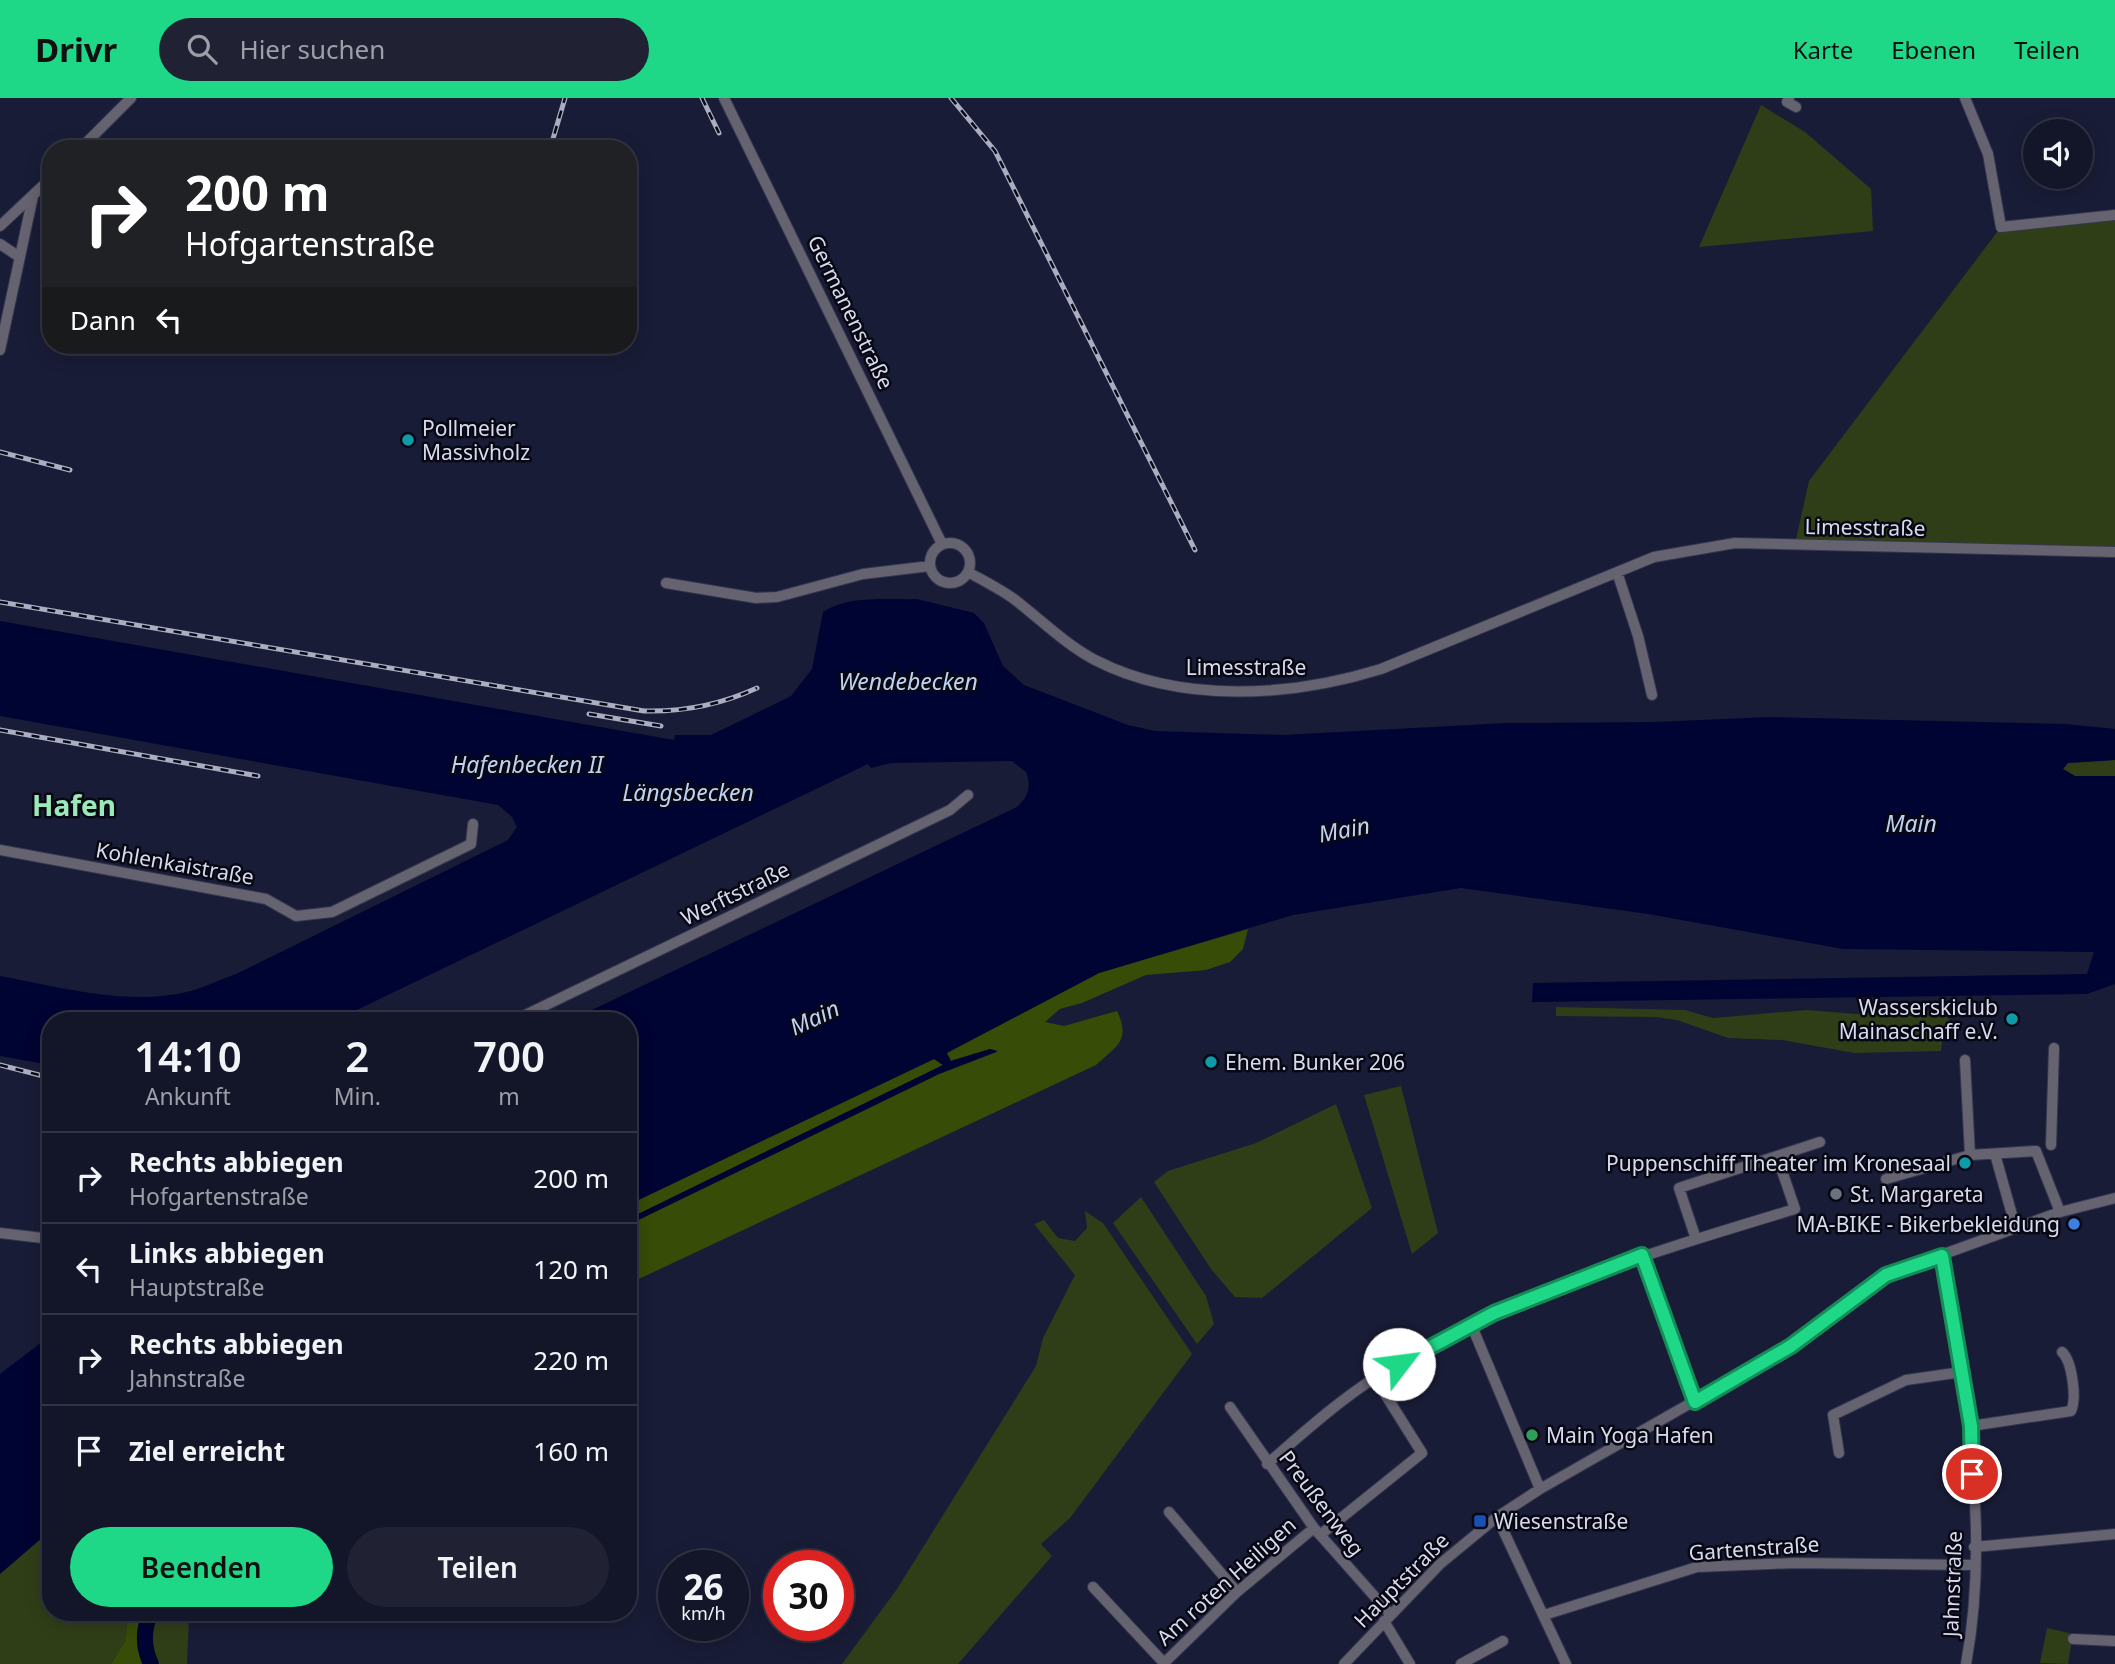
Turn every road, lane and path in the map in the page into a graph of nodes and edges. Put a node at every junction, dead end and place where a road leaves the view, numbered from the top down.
1 (131, 98) edge
2 (724, 98) edge
3 (1965, 98) edge
4 (89, 140) edge
5 (42, 187) edge
6 (33, 196) junction
7 (2115, 215) edge
8 (0, 226) edge
9 (0, 244) edge
10 (18, 256) junction
11 (0, 350) edge
12 (942, 544) junction
13 (2115, 552) edge
14 (930, 566) junction
15 (968, 572) junction
16 (1617, 572) junction
17 (666, 583) dead end
18 (1652, 695) dead end
19 (968, 794) dead end
20 (473, 824) dead end
21 (0, 850) edge
22 (531, 1012) edge
23 (2054, 1048) dead end
24 (1965, 1060) dead end
25 (1821, 1142) dead end
26 (2051, 1145) dead end
27 (1995, 1154) junction
28 (1970, 1155) junction
29 (1777, 1156) junction
30 (1886, 1179) dead end
31 (2115, 1198) edge
32 (2060, 1212) junction
33 (2016, 1229) junction
34 (0, 1233) edge
35 (42, 1234) edge
36 (35, 1238) junction
37 (42, 1238) edge
38 (1696, 1239) junction
39 (1642, 1255) junction
40 (1942, 1256) junction
41 (1471, 1324) junction
42 (2062, 1352) dead end
43 (1962, 1372) junction
44 (1375, 1378) junction
45 (1695, 1402) junction
46 (1230, 1407) dead end
47 (1971, 1426) junction
48 (1839, 1453) dead end
49 (1267, 1464) junction
50 (1539, 1489) junction
51 (1169, 1512) dead end
52 (1497, 1517) junction
53 (1317, 1532) junction
54 (2115, 1534) edge
55 (1974, 1547) junction
56 (1974, 1565) junction
57 (1093, 1587) dead end
58 (1237, 1592) junction
59 (1544, 1615) junction
60 (1388, 1618) junction
61 (2073, 1639) dead end
62 (1503, 1641) dead end
63 (2115, 1641) edge
64 (1168, 1662) edge
65 (1344, 1664) edge
66 (1410, 1664) edge
67 (1461, 1664) edge
68 (1566, 1664) edge
69 (1966, 1664) edge

1 - 4 street
2 - 12 street, Germanenstraße
3 - 7 street
5 - 6 street
6 - 8 street
6 - 10 street
9 - 10 street
10 - 11 street
12 - 14 street
12 - 15 street
13 - 16 street, Limesstraße
14 - 15 street
14 - 17 street
15 - 16 street, Limesstraße
16 - 18 street
19 - 22 street, Werftstraße
20 - 21 street, Kohlenkaistraße
23 - 26 street
24 - 28 street
25 - 29 street
27 - 28 street
27 - 32 street
27 - 33 street
28 - 30 street
29 - 38 street
29 - 38 street
31 - 32 street, Hauptstraße
32 - 33 street, Hauptstraße
33 - 40 street, Hauptstraße
34 - 36 street
35 - 36 street
36 - 37 street
38 - 39 street
39 - 41 street
39 - 45 street
40 - 43 street, Jahnstraße
40 - 45 street, Hauptstraße
41 - 44 street
41 - 50 street
42 - 47 street
43 - 47 street, Jahnstraße
43 - 48 street
44 - 49 street
44 - 53 street, Am roten Heiligen
45 - 50 street, Hauptstraße
46 - 49 street, Preußenweg
47 - 55 street, Jahnstraße
49 - 53 street, Preußenweg
50 - 52 street, Hauptstraße
51 - 58 street
52 - 59 street
52 - 60 street, Hauptstraße
53 - 58 street, Am roten Heiligen
53 - 60 street, Preußenweg
54 - 55 street
55 - 56 street, Jahnstraße
56 - 59 street, Gartenstraße
56 - 69 street, Jahnstraße
57 - 64 street
58 - 64 street, Am roten Heiligen
59 - 68 street
60 - 65 street, Hauptstraße
60 - 66 street, Preußenweg
61 - 63 street
62 - 67 street

